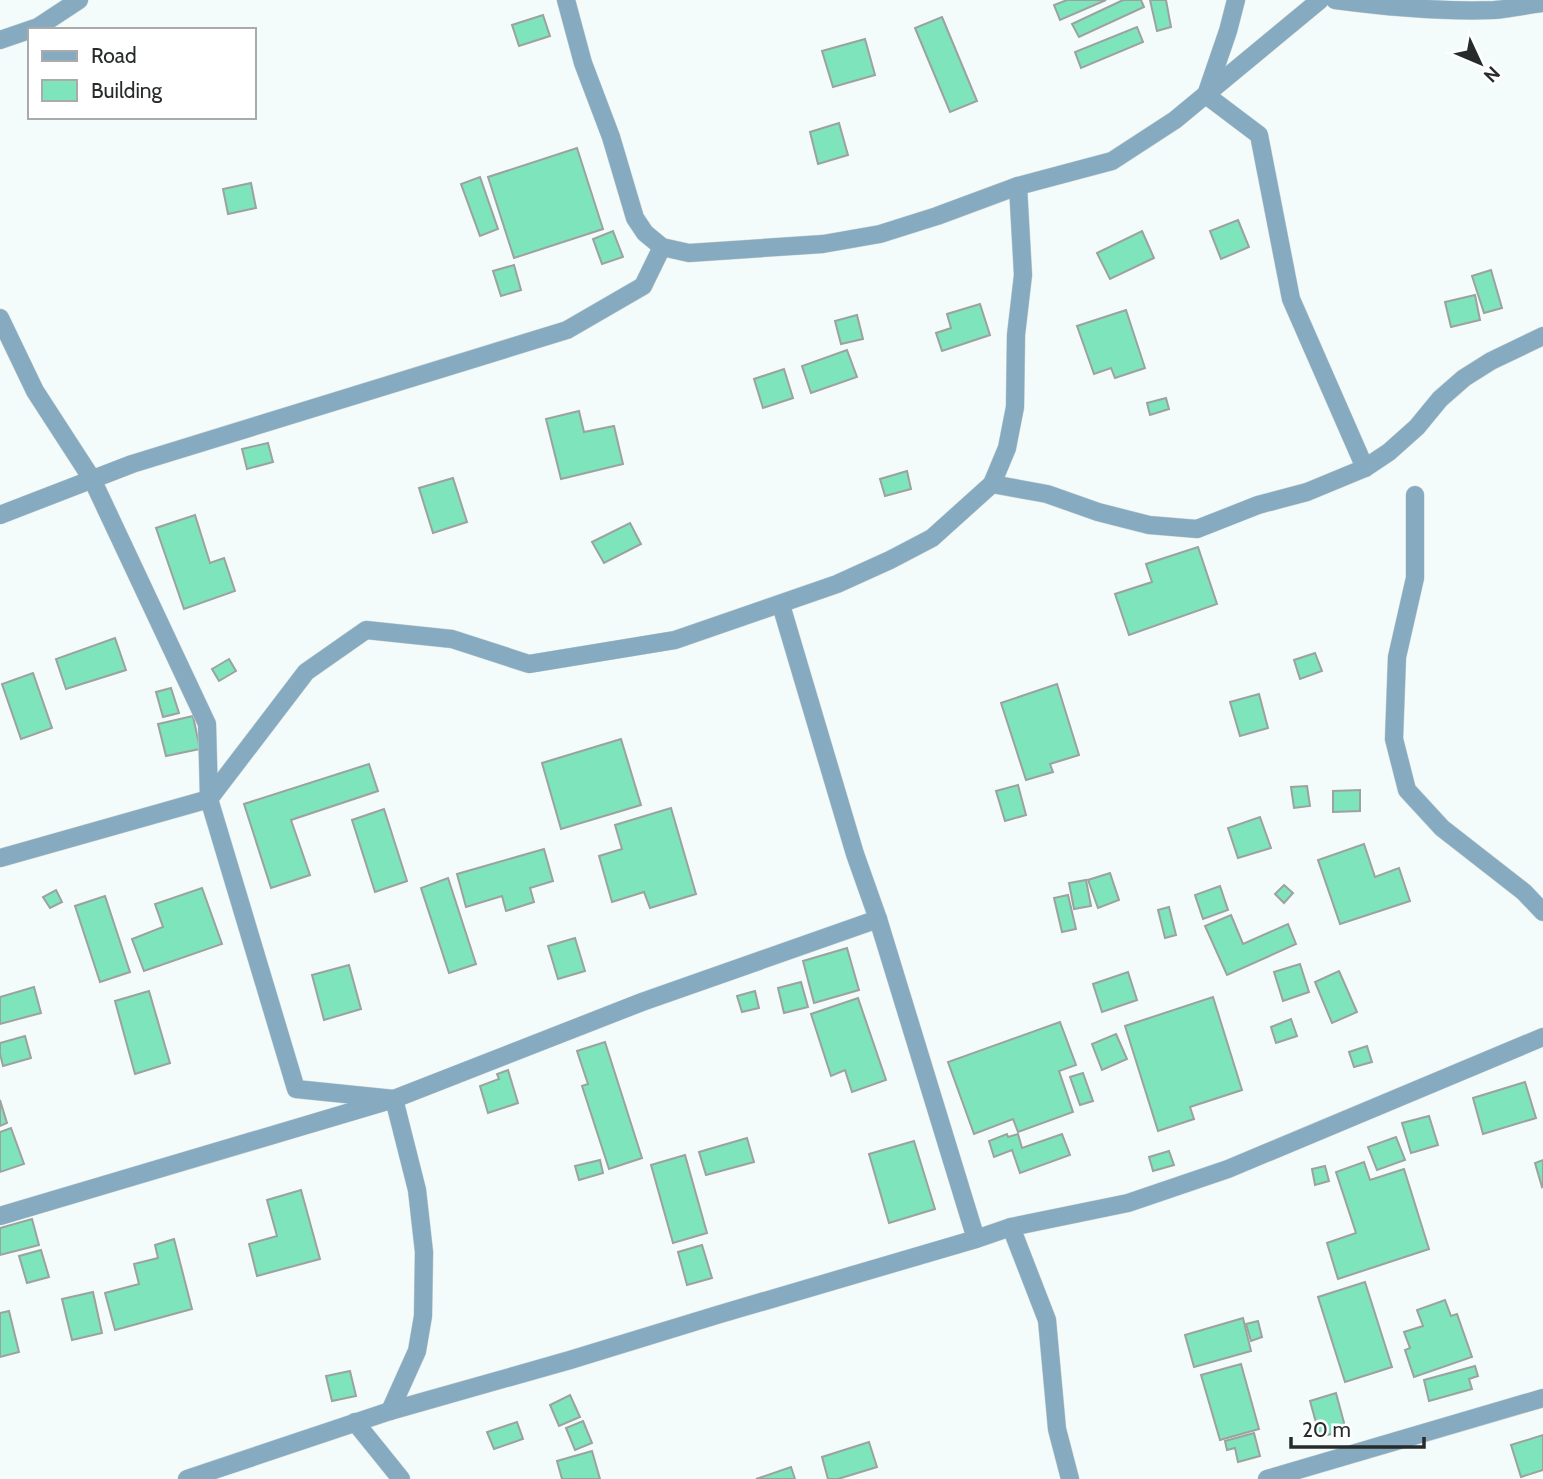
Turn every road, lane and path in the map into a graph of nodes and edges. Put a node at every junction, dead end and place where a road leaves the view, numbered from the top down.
1 (79, 0) edge
2 (566, 0) edge
3 (1236, 0) edge
4 (1320, 0) edge
5 (1335, 0) edge
6 (1543, 3) edge
7 (34, 28) edge
8 (28, 30) edge
9 (0, 40) edge
10 (1206, 95) junction
11 (1018, 187) junction
12 (662, 247) junction
13 (0, 318) edge
14 (1543, 336) edge
15 (1365, 468) junction
16 (92, 480) junction
17 (992, 484) junction
18 (1415, 495) dead end
19 (0, 515) edge
20 (781, 605) junction
21 (209, 799) junction
22 (0, 858) edge
23 (1543, 912) edge
24 (878, 919) junction
25 (1543, 1037) edge
26 (394, 1099) junction
27 (0, 1216) edge
28 (1011, 1227) junction
29 (976, 1239) junction
30 (1543, 1398) edge
31 (390, 1411) junction
32 (355, 1422) junction
33 (187, 1479) edge
34 (401, 1479) edge
35 (1070, 1479) edge
36 (1267, 1479) edge

1 - 7 street
2 - 12 street
3 - 10 street
4 - 10 street
5 - 6 street
8 - 9 street
10 - 11 street
10 - 15 street
11 - 12 street
11 - 17 street
12 - 16 street
13 - 16 street
14 - 15 street
15 - 17 street
16 - 19 street
16 - 21 street
17 - 20 street
18 - 23 street
20 - 21 street
20 - 24 street
21 - 22 street
21 - 26 street
24 - 26 street
24 - 29 street
25 - 28 street
26 - 27 street
26 - 31 street
28 - 29 street
28 - 35 street
29 - 31 street
30 - 36 street
31 - 32 street
32 - 33 street
32 - 34 street

